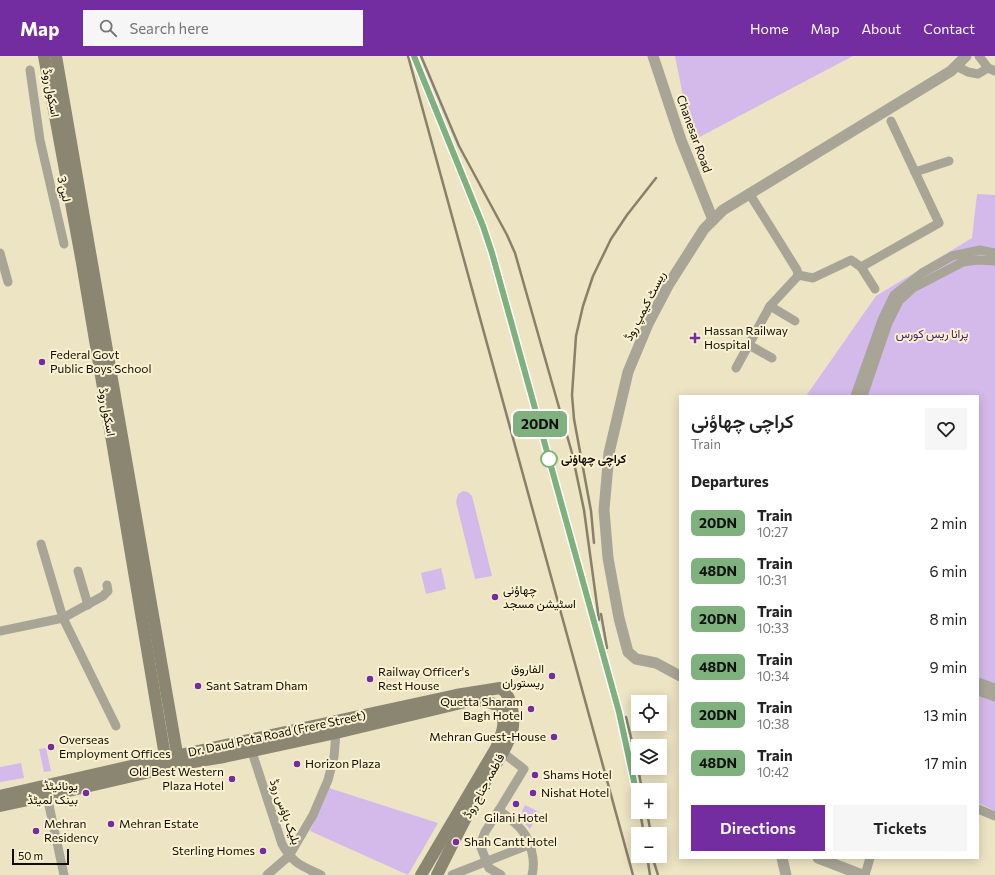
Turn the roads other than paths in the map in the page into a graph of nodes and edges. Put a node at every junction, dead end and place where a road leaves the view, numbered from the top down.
1 (653, 56) edge
2 (966, 56) edge
3 (979, 56) edge
4 (51, 57) edge
5 (956, 66) junction
6 (30, 70) dead end
7 (991, 70) edge
8 (891, 121) dead end
9 (949, 161) dead end
10 (915, 172) junction
11 (749, 193) junction
12 (713, 220) junction
13 (64, 244) dead end
14 (0, 253) edge
15 (995, 253) edge
16 (995, 262) edge
17 (861, 267) junction
18 (798, 275) junction
19 (8, 282) dead end
20 (875, 289) dead end
21 (770, 306) junction
22 (795, 321) dead end
23 (749, 345) junction
24 (772, 358) dead end
25 (736, 368) dead end
26 (855, 395) edge
27 (863, 395) edge
28 (41, 544) dead end
29 (78, 571) dead end
30 (107, 585) dead end
31 (145, 597) junction
32 (88, 605) junction
33 (63, 618) junction
34 (0, 631) edge
35 (679, 675) edge
36 (979, 682) edge
37 (995, 688) edge
38 (979, 691) edge
39 (506, 694) joint
40 (995, 697) edge
41 (497, 706) joint
42 (116, 726) dead end
43 (336, 733) junction
44 (250, 746) junction
45 (502, 752) junction
46 (179, 760) junction
47 (166, 763) junction
48 (0, 796) edge
49 (47, 796) junction
50 (0, 806) edge
51 (979, 809) edge
52 (499, 810) junction
53 (995, 816) edge
54 (531, 844) junction
55 (449, 851) junction
56 (289, 856) junction
57 (782, 859) edge
58 (821, 859) edge
59 (870, 859) edge
60 (486, 862) junction
61 (64, 875) edge
62 (267, 875) edge
63 (321, 875) edge
64 (420, 875) edge
65 (437, 875) edge
66 (446, 875) edge
67 (452, 875) edge
68 (500, 875) edge
69 (532, 875) edge
70 (786, 875) edge
71 (862, 875) edge
72 (865, 875) edge

1 - 12 street, Chanesar Road
2 - 5 street, ریسٹ کیمپ روڈ
3 - 7 street
4 - 31 main road, اسکول روڈ
5 - 7 street
5 - 11 street, ریسٹ کیمپ روڈ
6 - 13 street, لین 3
8 - 10 street
9 - 10 street
10 - 17 street
11 - 12 street, ریسٹ کیمپ روڈ
11 - 18 street
12 - 35 street, ریسٹ کیمپ روڈ
14 - 19 street
15 - 26 street
16 - 27 street
17 - 18 street
17 - 20 street
18 - 21 street
21 - 22 street
21 - 23 street
23 - 24 street
23 - 25 street
28 - 33 street
29 - 32 street
30 - 32 street
31 - 46 main road, اسکول روڈ
31 - 47 main road, اسکول روڈ
32 - 33 street
33 - 34 street
33 - 42 street
36 - 37 street
38 - 40 street
39 - 44 main road, Dr. Daud Pota Road (Frere Street)
39 - 45 main road, فاطمہ جناح روڈ
41 - 43 main road, Dr. Daud Pota Road (Frere Street)
41 - 64 main road, فاطمہ جناح روڈ
43 - 44 main road, Dr. Daud Pota Road (Frere Street)
43 - 56 street
44 - 46 main road, Dr. Daud Pota Road (Frere Street)
44 - 56 street, بلیک ہاؤس روڈ
45 - 52 street
45 - 55 main road, فاطمہ جناح روڈ
46 - 47 main road, Dr. Daud Pota Road (Frere Street)
47 - 48 main road, Dr. Daud Pota Road (Frere Street)
47 - 49 main road, Dr. Daud Pota Road (Frere Street)
49 - 50 main road, Dr. Daud Pota Road (Frere Street)
49 - 61 street
51 - 53 street
52 - 54 street
52 - 60 street
54 - 60 street
54 - 69 street
55 - 65 main road, فاطمہ جناح روڈ
55 - 66 main road
56 - 62 street
56 - 63 street, بلیک ہاؤس روڈ
57 - 70 street
58 - 71 street
59 - 72 street
60 - 67 street
60 - 68 street

